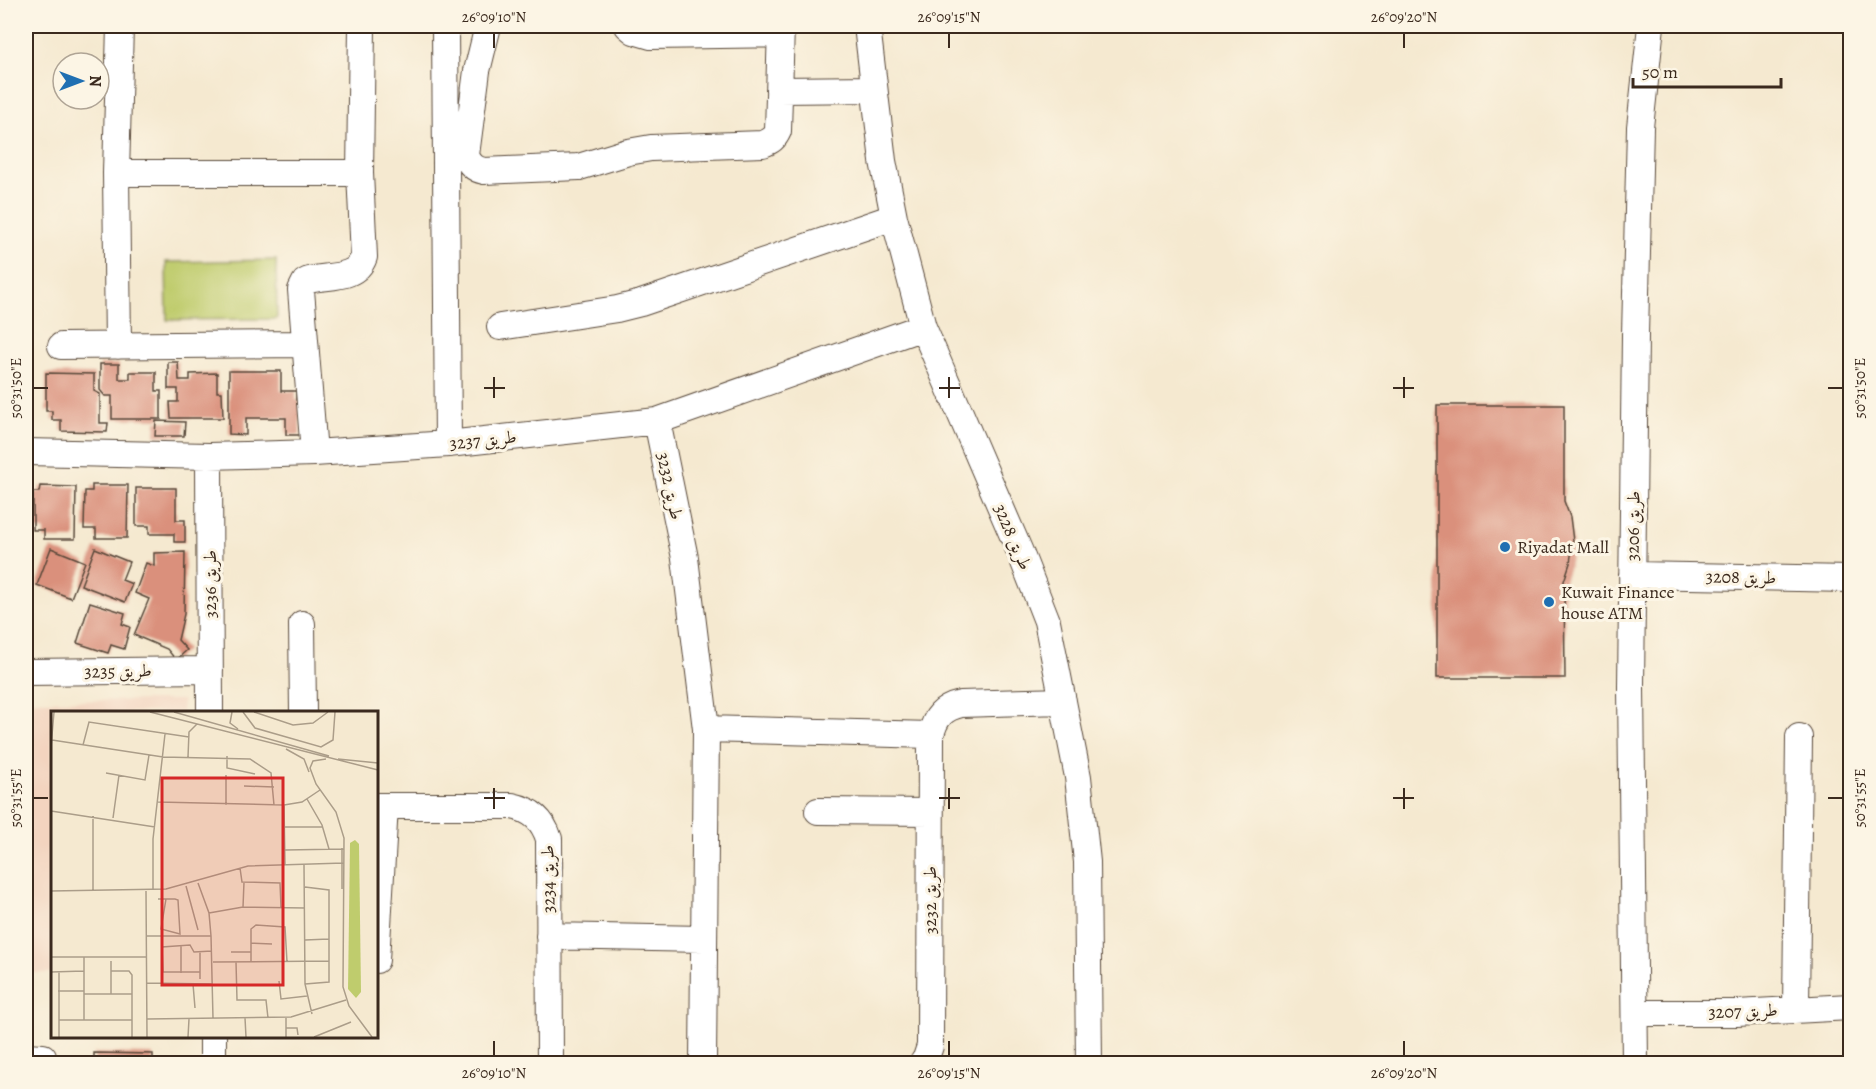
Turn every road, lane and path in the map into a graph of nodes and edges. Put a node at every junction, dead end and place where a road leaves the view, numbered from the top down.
1 (120, 26) edge
2 (362, 26) edge
3 (445, 26) edge
4 (488, 26) edge
5 (628, 26) edge
6 (867, 26) edge
7 (1651, 26) edge
8 (781, 30) edge
9 (874, 89) junction
10 (779, 90) junction
11 (116, 172) junction
12 (360, 172) junction
13 (894, 218) junction
14 (500, 327) dead end
15 (923, 327) junction
16 (305, 344) junction
17 (61, 346) dead end
18 (118, 346) junction
19 (657, 421) junction
20 (448, 444) junction
21 (26, 452) edge
22 (314, 453) junction
23 (209, 456) junction
24 (1632, 575) junction
25 (1851, 579) edge
26 (302, 624) dead end
27 (210, 670) junction
28 (26, 672) edge
29 (1063, 702) junction
30 (210, 711) edge
31 (303, 711) edge
32 (706, 729) junction
33 (931, 735) junction
34 (1799, 737) dead end
35 (381, 806) edge
36 (818, 811) dead end
37 (930, 812) junction
38 (378, 898) edge
39 (549, 936) junction
40 (704, 939) junction
41 (1851, 1007) edge
42 (1796, 1009) junction
43 (1635, 1013) junction
44 (213, 1038) edge
45 (213, 1064) edge
46 (550, 1064) edge
47 (704, 1064) edge
48 (922, 1064) edge
49 (1089, 1064) edge
50 (1635, 1064) edge

1 - 11 street
2 - 12 street
3 - 20 street
4 - 10 street
5 - 8 street
6 - 9 street, طريق 3228
7 - 24 street, طريق 3206
8 - 10 street
9 - 10 street
9 - 13 street, طريق 3228
11 - 12 street
11 - 18 street
12 - 16 street
13 - 14 street
13 - 15 street, طريق 3228
15 - 19 street, طريق 3237
15 - 29 street, طريق 3228
16 - 18 street
16 - 22 street
17 - 18 street
19 - 20 street, طريق 3237
19 - 32 street, طريق 3232
20 - 22 street, طريق 3237
21 - 23 street, طريق 3237
22 - 23 street, طريق 3237
23 - 27 street, طريق 3236
24 - 25 street, طريق 3208
24 - 43 street, طريق 3206
26 - 31 street
27 - 28 street, طريق 3235
27 - 30 street, طريق 3236
29 - 33 street, طريق 3232
29 - 49 street, طريق 3228
32 - 33 street
32 - 40 street, طريق 3232
33 - 37 street, طريق 3232
34 - 42 street
35 - 38 street, طريق 3234
35 - 39 street, طريق 3234
36 - 37 street
37 - 48 street, طريق 3232
39 - 40 street
39 - 46 street, طريق 3234
40 - 47 street, طريق 3232
41 - 42 street, طريق 3207
42 - 43 street, طريق 3207
43 - 50 street, طريق 3206
44 - 45 street

